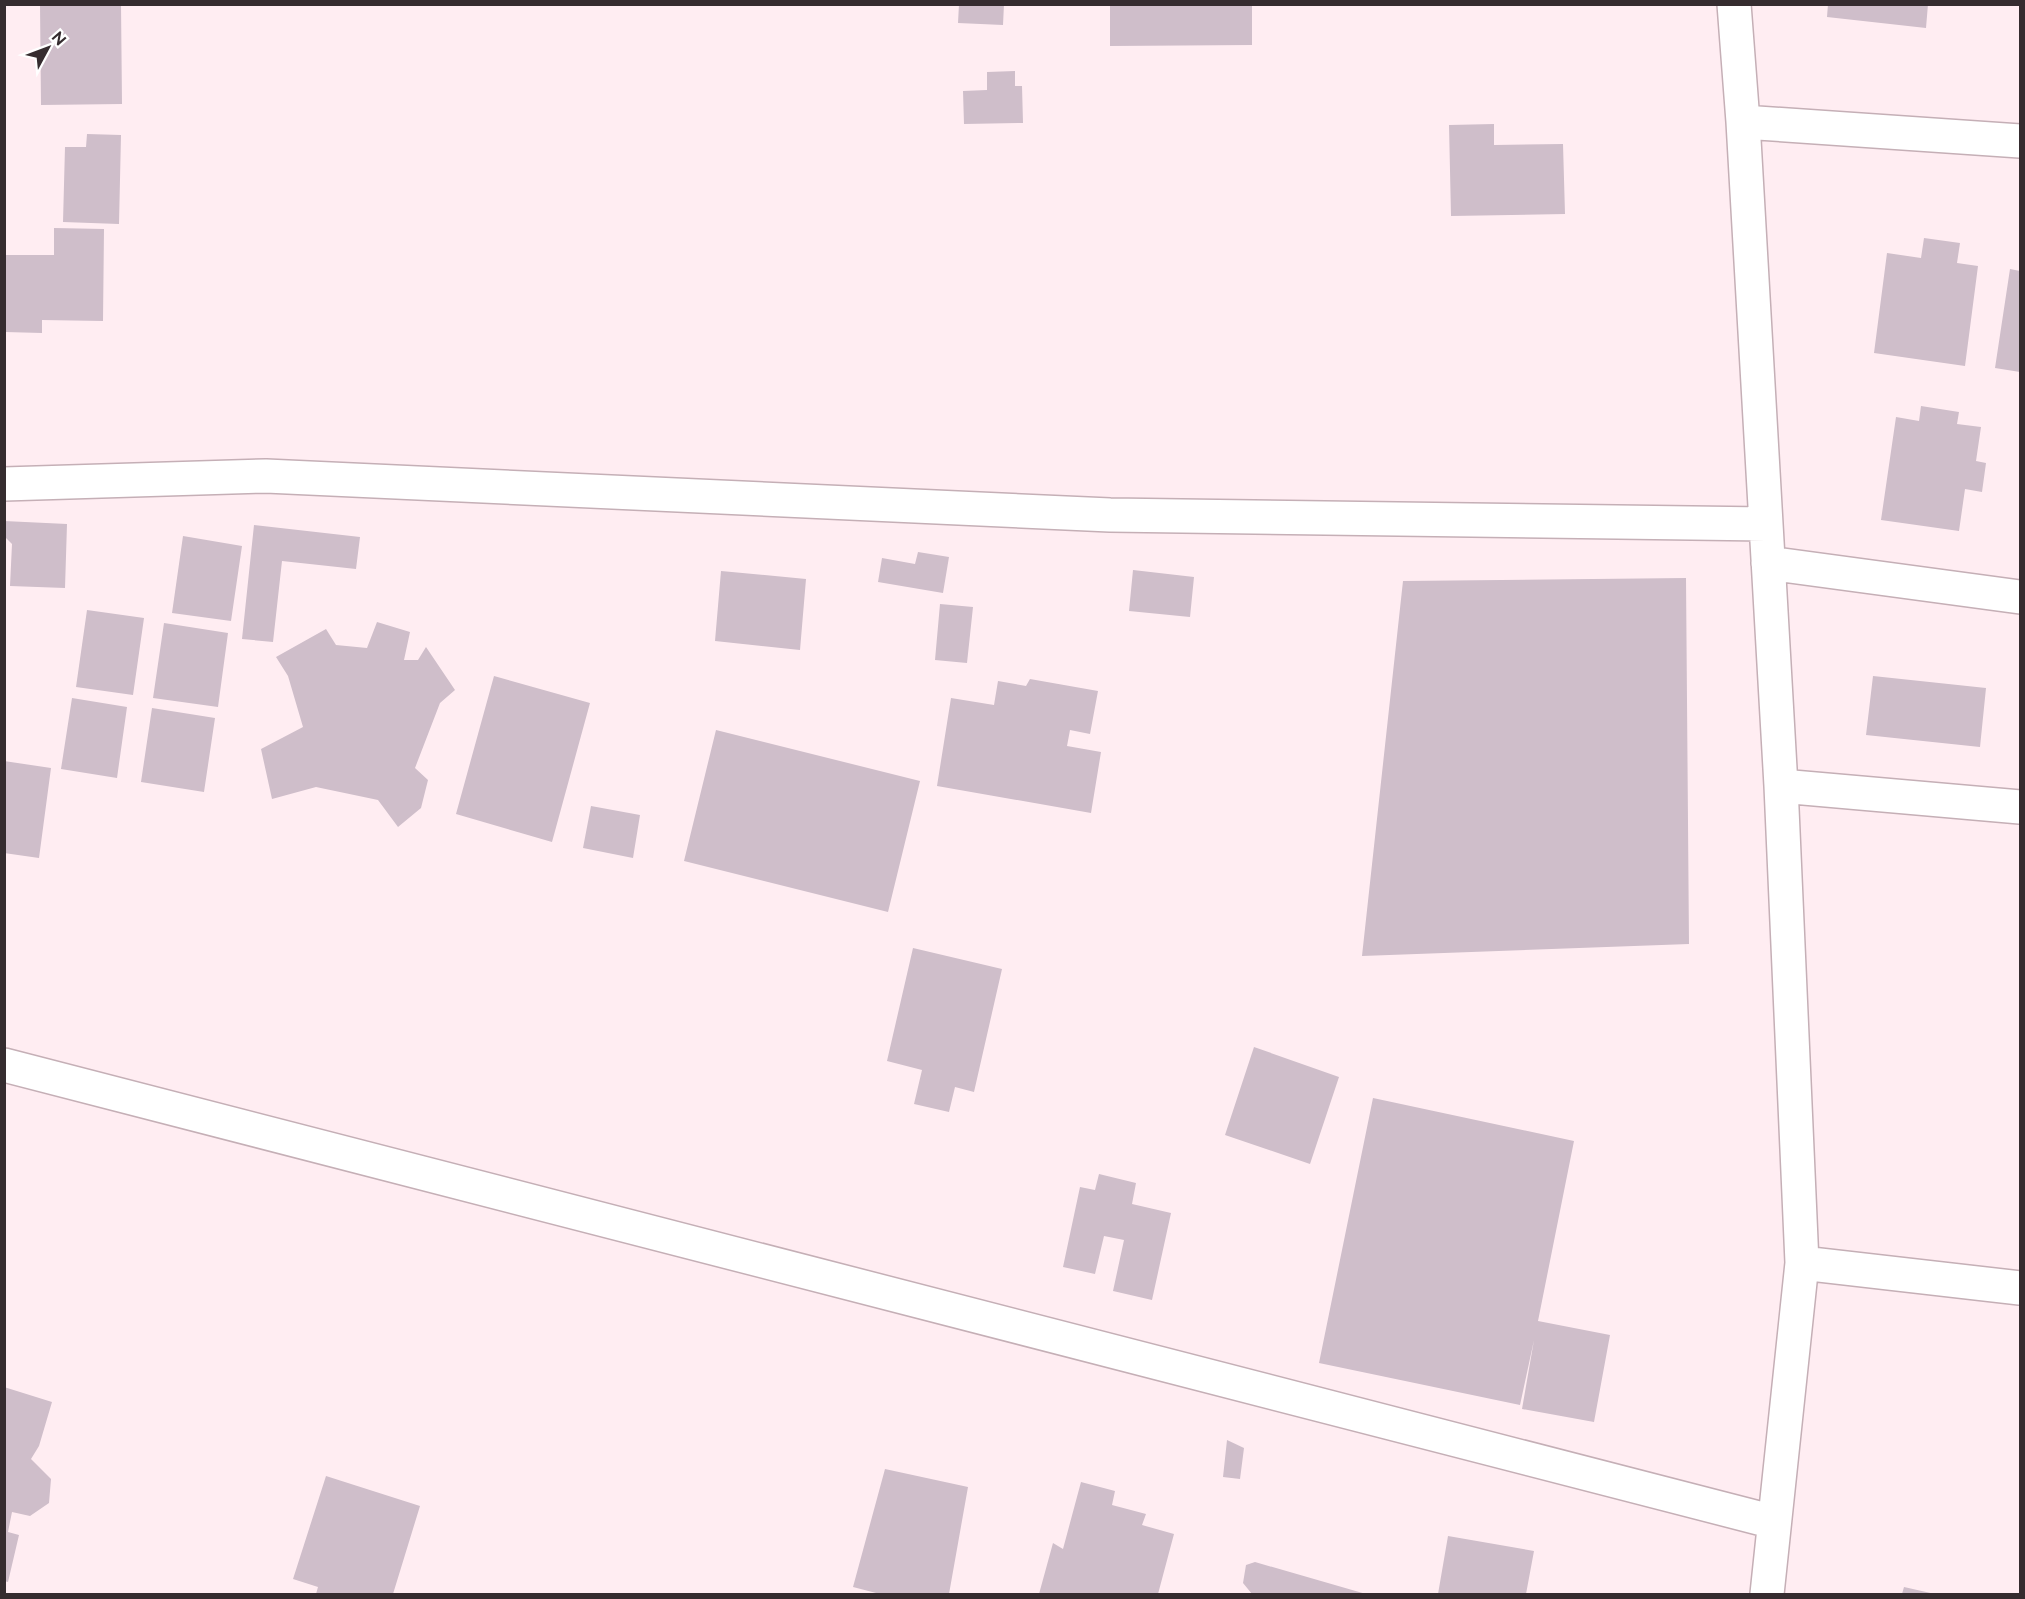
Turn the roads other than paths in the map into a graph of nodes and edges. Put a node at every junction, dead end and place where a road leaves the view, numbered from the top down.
1 (1734, 4) edge
2 (1743, 122) junction
3 (2020, 141) edge
4 (4, 484) edge
5 (1766, 524) junction
6 (1768, 563) junction
7 (2020, 597) edge
8 (1781, 786) junction
9 (2020, 807) edge
10 (4, 1065) edge
11 (1802, 1263) junction
12 (2020, 1288) edge
13 (1774, 1522) junction
14 (1767, 1594) edge

1 - 2 street
2 - 3 street
2 - 5 street
4 - 5 street
5 - 6 street
6 - 7 street
6 - 8 street
8 - 9 street
8 - 11 street
10 - 13 street
11 - 12 street
11 - 13 street
13 - 14 street

